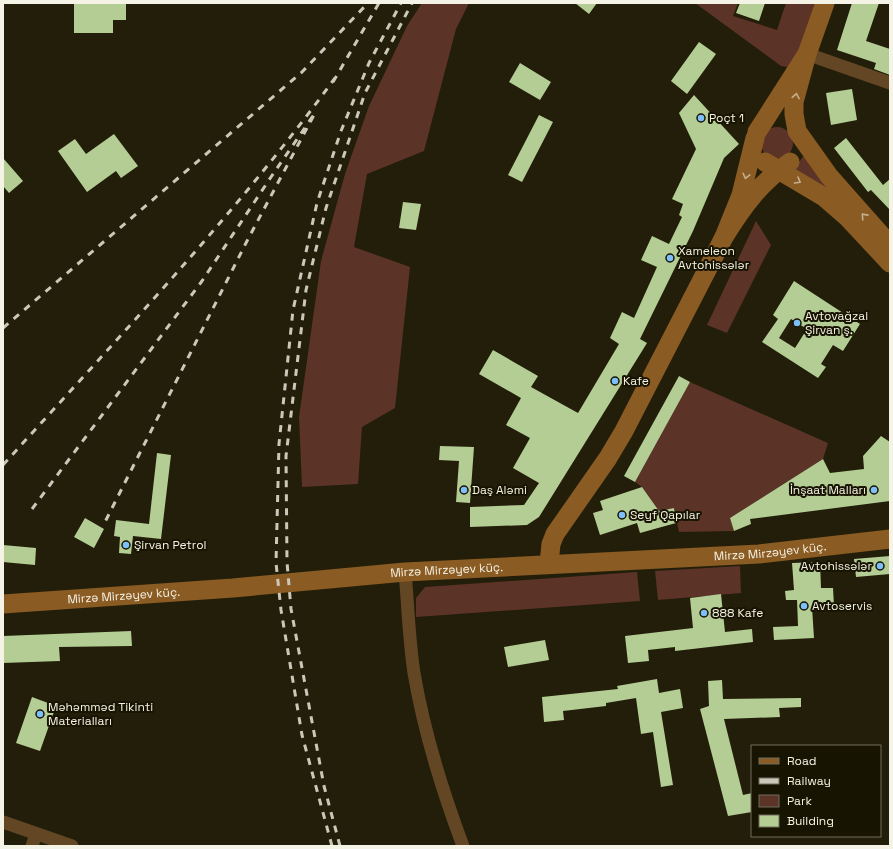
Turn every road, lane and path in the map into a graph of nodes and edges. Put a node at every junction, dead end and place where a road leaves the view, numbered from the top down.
1 (826, 3) edge
2 (807, 54) junction
3 (890, 83) edge
4 (797, 131) junction
5 (756, 135) junction
6 (778, 164) junction
7 (724, 237) junction
8 (890, 245) edge
9 (890, 263) edge
10 (890, 539) edge
11 (549, 564) junction
12 (405, 572) junction
13 (3, 604) edge
14 (3, 822) edge
15 (34, 840) edge
16 (72, 846) edge
17 (463, 846) edge

1 - 2 main road
2 - 3 street
4 -> 2 main road
2 - 5 main road
4 - 5 main road
4 - 6 main road
8 -> 4 main road
5 - 6 main road
5 -> 7 main road
6 - 7 main road
6 -> 9 main road
7 - 11 main road
10 - 11 main road, Mirzə Mirzəyev küç.
11 - 12 main road, Mirzə Mirzəyev küç.
12 - 13 main road, Mirzə Mirzəyev küç.
12 - 17 street
14 - 15 street
15 - 16 street

